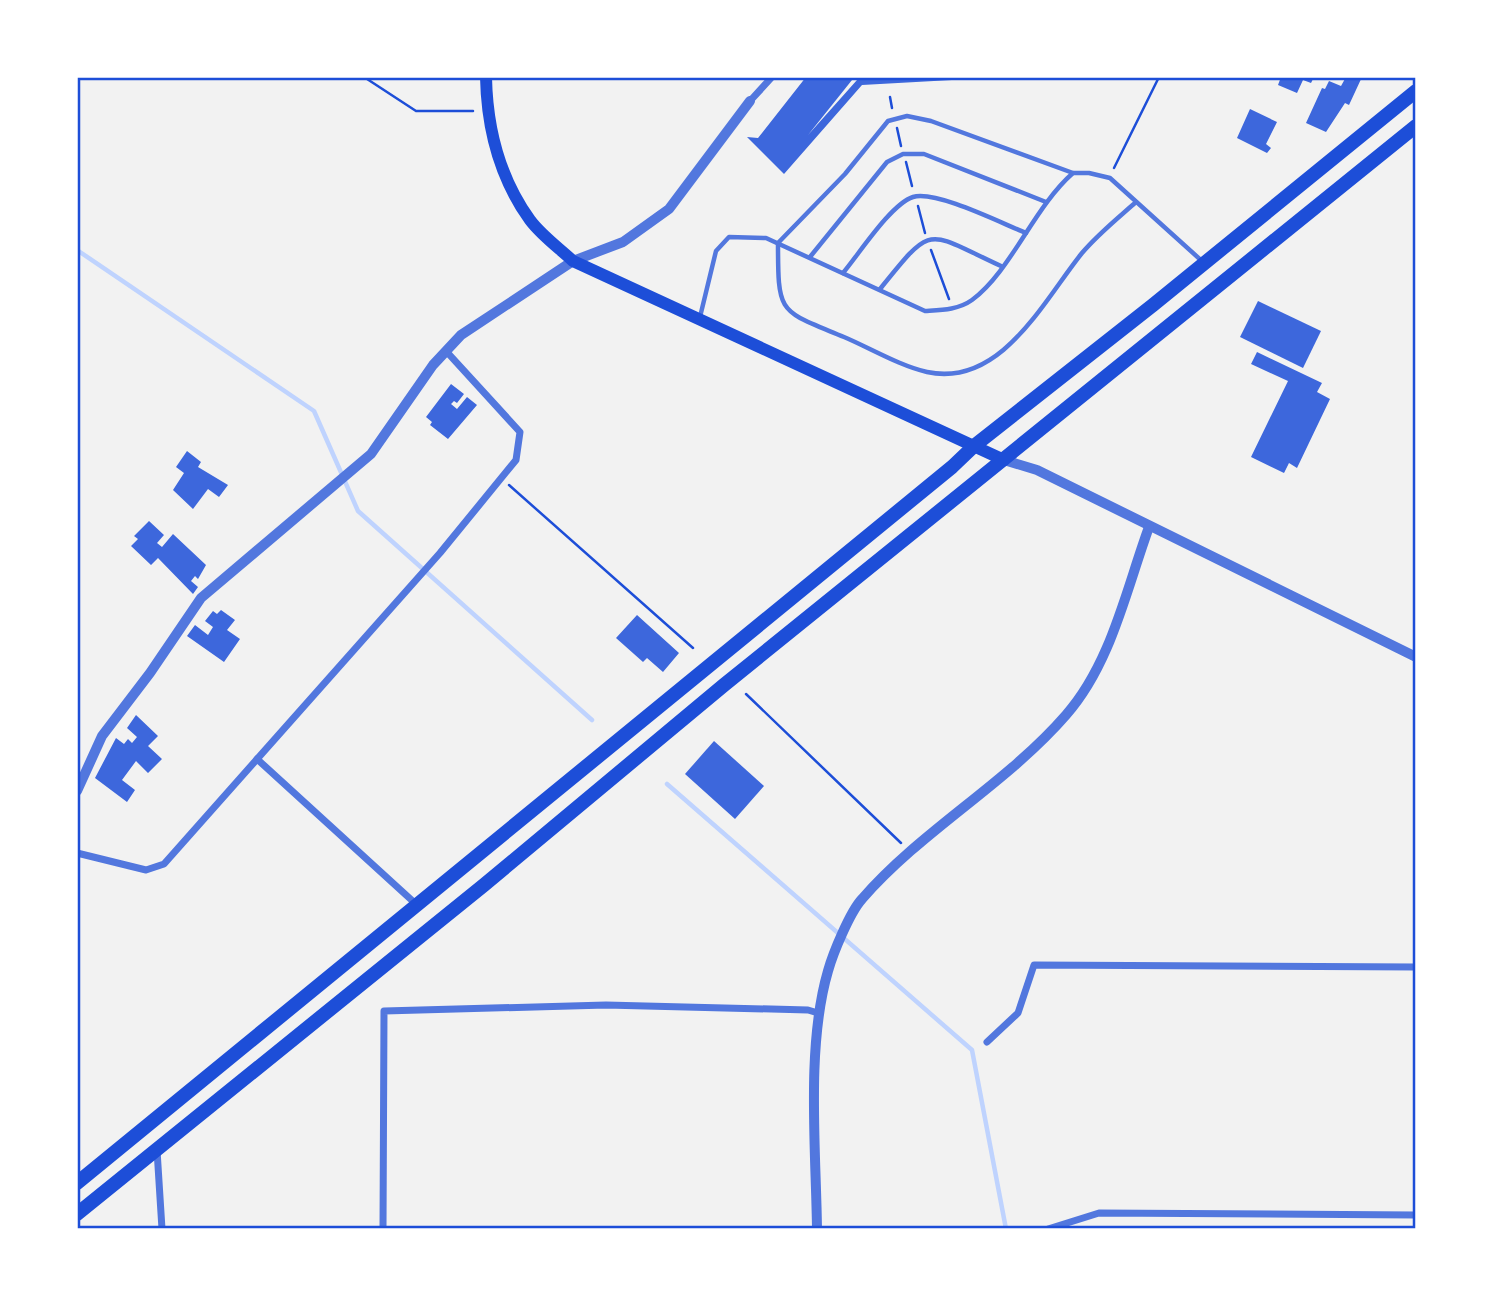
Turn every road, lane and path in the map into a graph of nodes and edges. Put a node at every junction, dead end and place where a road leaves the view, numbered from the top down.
1 (364, 77) edge
2 (486, 77) edge
3 (772, 77) edge
4 (1159, 77) edge
5 (1416, 91) edge
6 (750, 100) joint
7 (487, 111) junction
8 (1416, 126) edge
9 (1073, 173) junction
10 (1110, 178) junction
11 (1046, 202) junction
12 (1136, 202) junction
13 (1026, 233) junction
14 (778, 243) junction
15 (810, 257) junction
16 (573, 261) junction
17 (1205, 264) junction
18 (1001, 266) junction
19 (844, 273) junction
20 (880, 289) junction
21 (699, 321) junction
22 (446, 351) junction
23 (974, 446) junction
24 (1004, 460) junction
25 (501, 478) junction
26 (1149, 527) junction
27 (692, 648) dead end
28 (1416, 657) edge
29 (746, 694) dead end
30 (257, 759) junction
31 (77, 791) edge
32 (77, 853) edge
33 (911, 853) junction
34 (417, 905) junction
35 (1416, 967) edge
36 (818, 1013) junction
37 (987, 1042) dead end
38 (157, 1149) junction
39 (77, 1183) edge
40 (77, 1213) edge
41 (1416, 1215) edge
42 (162, 1229) edge
43 (383, 1229) edge
44 (817, 1229) edge
45 (1048, 1229) edge

1 - 7 path
2 - 7 main road
3 - 6 street
4 - 10 path
5 - 17 highway
6 - 16 street
7 - 16 main road
8 - 24 highway
9 - 10 lane
9 - 11 lane
9 - 14 lane
10 - 12 lane
11 - 13 lane
11 - 15 lane
12 - 14 lane
12 - 17 lane
13 - 18 lane
13 - 19 lane
14 - 15 lane
14 - 21 lane
15 - 19 lane
16 - 21 main road
16 - 22 street
17 - 23 highway
18 - 20 lane
18 - 20 lane
19 - 20 lane
21 - 23 main road
22 - 25 street
22 - 31 street
23 - 24 main road
23 - 34 highway
24 - 26 street
24 - 38 highway
25 - 27 path
25 - 30 street
26 - 28 street
26 - 33 street
29 - 33 path
30 - 32 street
30 - 34 street
33 - 36 street
34 - 39 highway
35 - 37 street
36 - 43 street
36 - 44 street
38 - 40 highway
38 - 42 street
41 - 45 street

